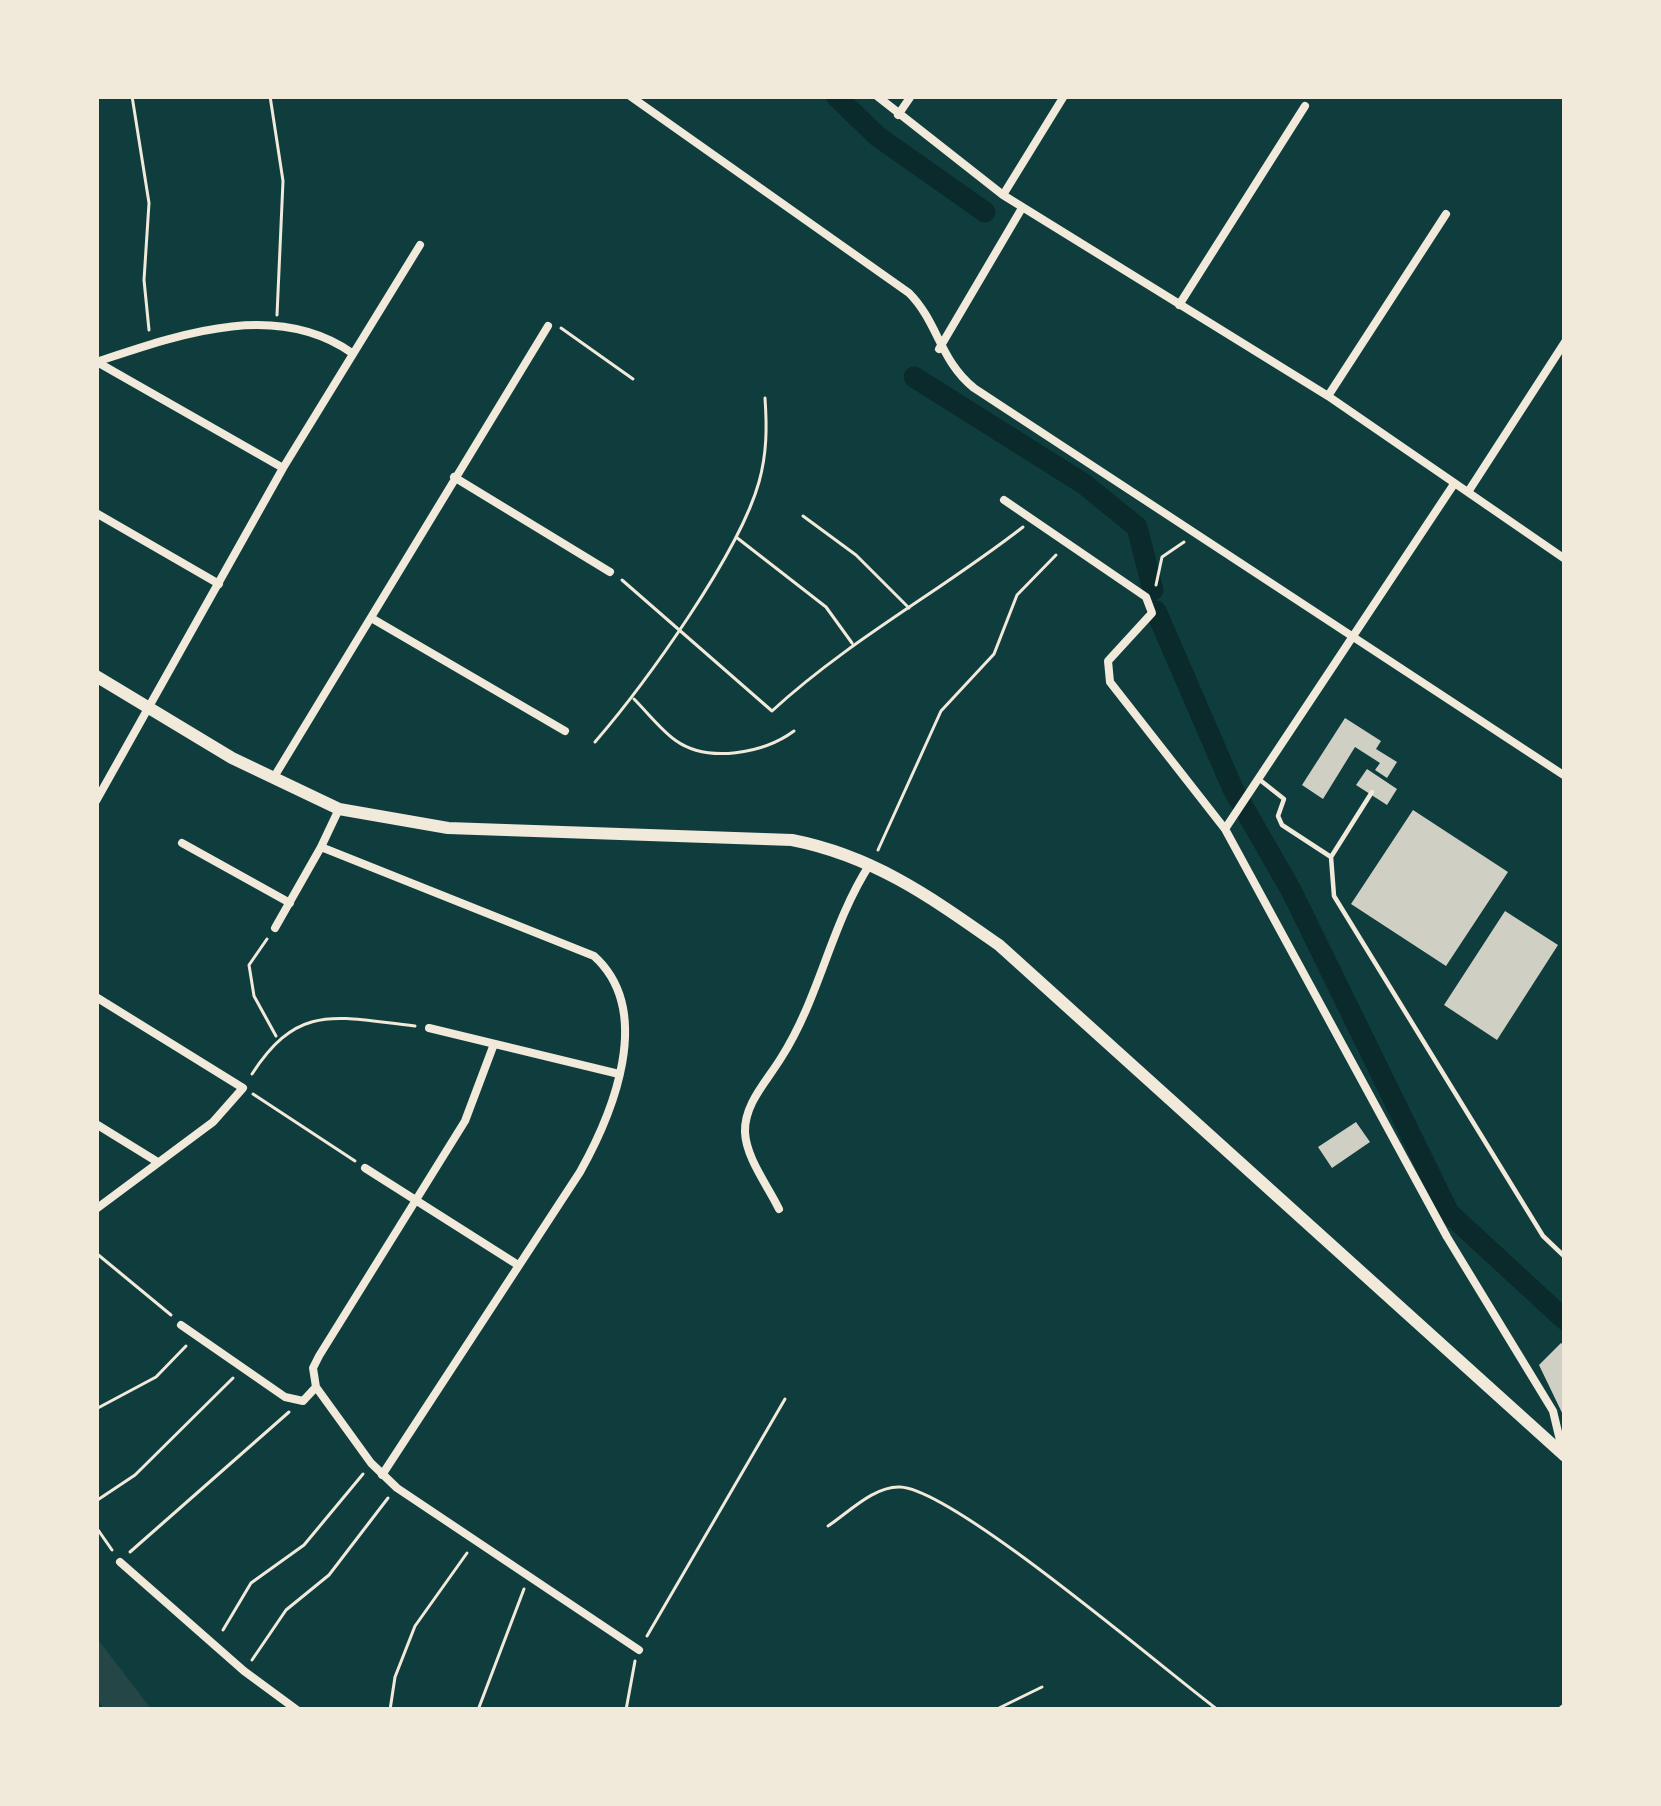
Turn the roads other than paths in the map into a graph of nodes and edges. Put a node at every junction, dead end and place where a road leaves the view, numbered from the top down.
1 (630, 96) edge
2 (877, 96) edge
3 (911, 96) edge
4 (1064, 96) edge
5 (1305, 106) dead end
6 (898, 116) junction
7 (1003, 195) junction
8 (1022, 208) junction
9 (1446, 214) dead end
10 (420, 245) dead end
11 (1179, 305) junction
12 (548, 326) road end
13 (1565, 342) edge
14 (938, 349) junction
15 (352, 353) junction
16 (96, 362) edge
17 (1328, 396) junction
18 (284, 468) junction
19 (454, 477) junction
20 (1454, 484) junction
21 (1468, 492) junction
22 (1004, 500) dead end
23 (96, 512) edge
24 (1565, 559) edge
25 (610, 572) road end
26 (219, 584) junction
27 (373, 619) junction
28 (1355, 638) junction
29 (96, 676) edge
30 (150, 709) junction
31 (565, 731) dead end
32 (1565, 776) edge
33 (273, 778) junction
34 (1260, 780) junction
35 (1372, 792) dead end
36 (96, 801) edge
37 (338, 809) junction
38 (1226, 829) junction
39 (182, 842) dead end
40 (320, 847) junction
41 (1331, 857) junction
42 (872, 862) junction
43 (290, 902) junction
44 (275, 928) road end
45 (96, 998) edge
46 (429, 1028) road end
47 (494, 1044) junction
48 (619, 1074) junction
49 (96, 1124) edge
50 (157, 1162) junction
51 (365, 1168) road end
52 (417, 1198) junction
53 (779, 1208) dead end
54 (96, 1209) edge
55 (1565, 1257) edge
56 (518, 1265) junction
57 (182, 1324) road end
58 (316, 1387) junction
59 (1564, 1455) edge
60 (382, 1475) junction
61 (120, 1562) road end
62 (638, 1650) road end
63 (297, 1710) edge

1 - 14 street
2 - 6 street
3 - 6 street
4 - 7 street
5 - 11 street
6 - 7 street
7 - 8 street
8 - 11 street
8 - 14 street
9 - 17 street
10 - 15 street
11 - 17 street
12 - 19 street
13 - 21 street
14 - 28 street
15 - 16 street
15 - 18 street
16 - 18 street
17 - 20 street
18 - 26 street
19 - 25 street
19 - 27 street
20 - 21 street
20 - 28 street
21 - 24 street
22 - 38 street
23 - 26 street
26 - 30 street
27 - 31 street
27 - 33 street
28 - 32 street
28 - 34 street
29 - 30 main road
30 - 33 main road
30 - 36 street
33 - 37 main road
34 - 38 street
34 - 41 lane
35 - 41 lane
37 - 40 street
37 - 42 main road
38 - 59 street
39 - 43 street
40 - 43 street
40 - 48 street
41 - 55 lane
42 - 53 street
42 - 59 main road
43 - 44 street
45 - 50 street
46 - 47 street
47 - 48 street
47 - 52 street
48 - 56 street
49 - 50 street
50 - 54 street
51 - 52 street
52 - 56 street
52 - 58 street
56 - 60 street
57 - 58 street
58 - 60 street
60 - 62 street
61 - 63 street

